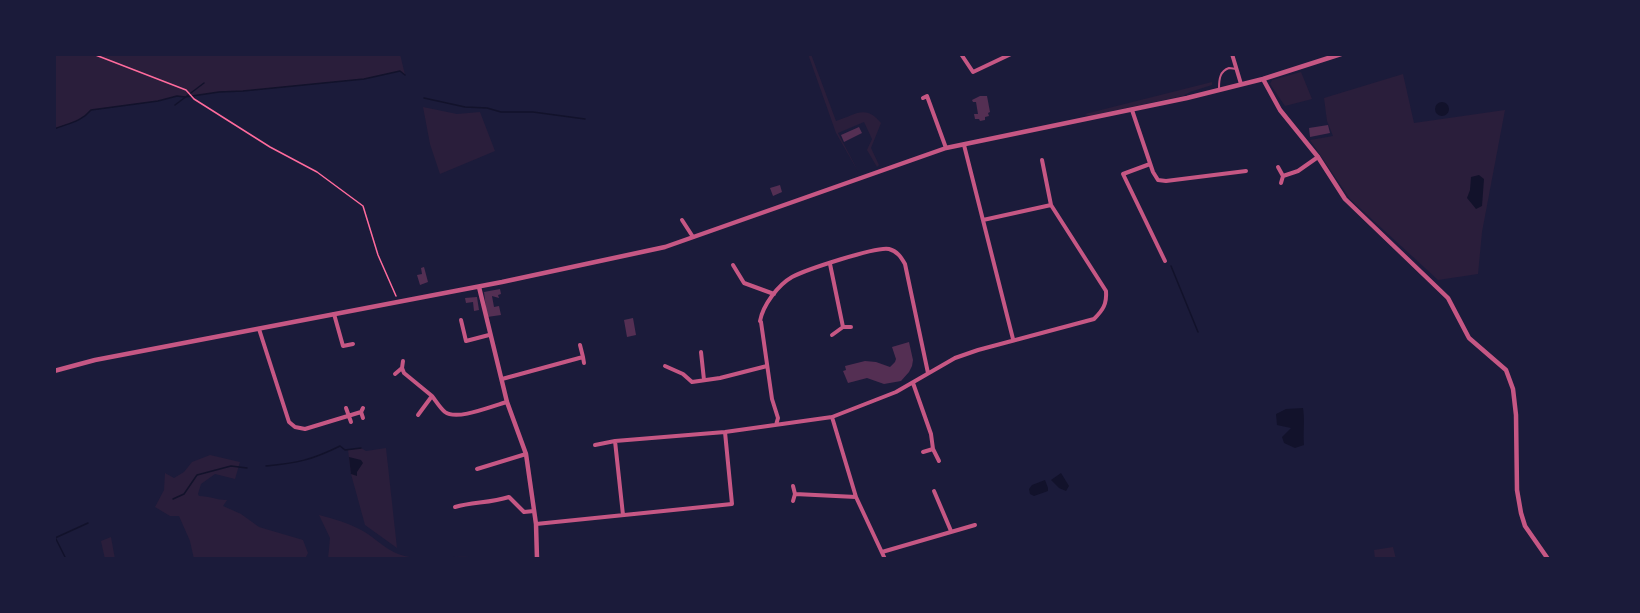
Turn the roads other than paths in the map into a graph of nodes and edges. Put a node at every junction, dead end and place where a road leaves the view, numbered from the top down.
1 (961, 54) edge
2 (1011, 54) edge
3 (1232, 54) edge
4 (1341, 54) edge
5 (1237, 69) junction
6 (1263, 79) junction
7 (1241, 84) junction
8 (1219, 91) junction
9 (933, 94) dead end
10 (1132, 111) junction
11 (964, 145) junction
12 (946, 148) junction
13 (1318, 158) junction
14 (1042, 160) dead end
15 (1150, 164) junction
16 (1278, 167) dead end
17 (1246, 171) dead end
18 (1283, 176) junction
19 (1281, 183) dead end
20 (1051, 205) junction
21 (682, 219) dead end
22 (983, 220) junction
23 (693, 237) junction
24 (1166, 261) dead end
25 (830, 264) junction
26 (733, 265) dead end
27 (479, 287) junction
28 (774, 294) junction
29 (334, 314) junction
30 (461, 321) dead end
31 (843, 327) junction
32 (851, 327) dead end
33 (259, 329) junction
34 (489, 335) junction
35 (832, 335) dead end
36 (1013, 339) junction
37 (353, 344) dead end
38 (580, 345) dead end
39 (701, 352) dead end
40 (583, 357) junction
41 (403, 361) dead end
42 (584, 363) dead end
43 (665, 366) dead end
44 (767, 366) junction
45 (402, 368) junction
46 (54, 371) edge
47 (395, 374) dead end
48 (928, 374) junction
49 (502, 379) junction
50 (702, 380) junction
51 (913, 382) junction
52 (432, 396) junction
53 (507, 402) junction
54 (346, 408) dead end
55 (418, 415) dead end
56 (349, 416) junction
57 (832, 417) junction
58 (363, 418) dead end
59 (351, 422) dead end
60 (776, 425) junction
61 (725, 432) junction
62 (615, 441) junction
63 (595, 445) dead end
64 (933, 449) junction
65 (923, 452) dead end
66 (526, 454) junction
67 (939, 461) dead end
68 (477, 469) dead end
69 (793, 486) dead end
70 (934, 491) dead end
71 (795, 494) junction
72 (856, 497) junction
73 (944, 499) dead end
74 (792, 501) dead end
75 (938, 501) junction
76 (455, 507) dead end
77 (534, 510) junction
78 (623, 515) junction
79 (536, 524) junction
80 (975, 525) dead end
81 (951, 531) junction
82 (882, 552) junction
83 (537, 559) edge
84 (885, 559) edge
85 (1548, 559) edge

1 - 2 street
3 - 5 street
4 - 6 street
5 - 7 street
5 - 8 lane
6 - 7 street
6 - 13 street
7 - 8 street
8 - 10 street
9 - 12 street
10 - 11 street
10 - 15 street
11 - 12 street
11 - 22 street
12 - 23 street
13 - 18 street
13 - 85 street
14 - 20 street
15 - 17 street
15 - 24 street
16 - 18 street
18 - 19 street
20 - 22 street
20 - 36 street
21 - 23 street
22 - 36 street
23 - 27 street
25 - 28 street
25 - 31 street
25 - 48 street
26 - 28 street
27 - 29 street
27 - 34 street
28 - 44 street
29 - 33 street
29 - 37 street
30 - 34 street
31 - 32 street
31 - 35 street
33 - 46 street
33 - 56 street
34 - 49 street
36 - 48 street
38 - 40 street
39 - 50 street
40 - 42 street
40 - 49 street
41 - 45 street
43 - 50 street
44 - 50 street
44 - 60 street
45 - 47 street
45 - 52 street
48 - 51 street
49 - 53 street
51 - 57 street
51 - 64 street
52 - 53 street
52 - 55 street
53 - 66 street
54 - 56 street
56 - 58 street
56 - 59 street
57 - 60 street
57 - 72 street
60 - 61 street
61 - 62 street
61 - 78 street
62 - 63 street
62 - 78 street
64 - 65 street
64 - 67 street
66 - 68 street
66 - 77 street
69 - 71 street
70 - 75 street
71 - 72 street
71 - 74 street
72 - 82 street
73 - 75 street
75 - 81 street
76 - 77 street
77 - 79 street
78 - 79 street
79 - 83 street
80 - 81 street
81 - 82 street
82 - 84 street

